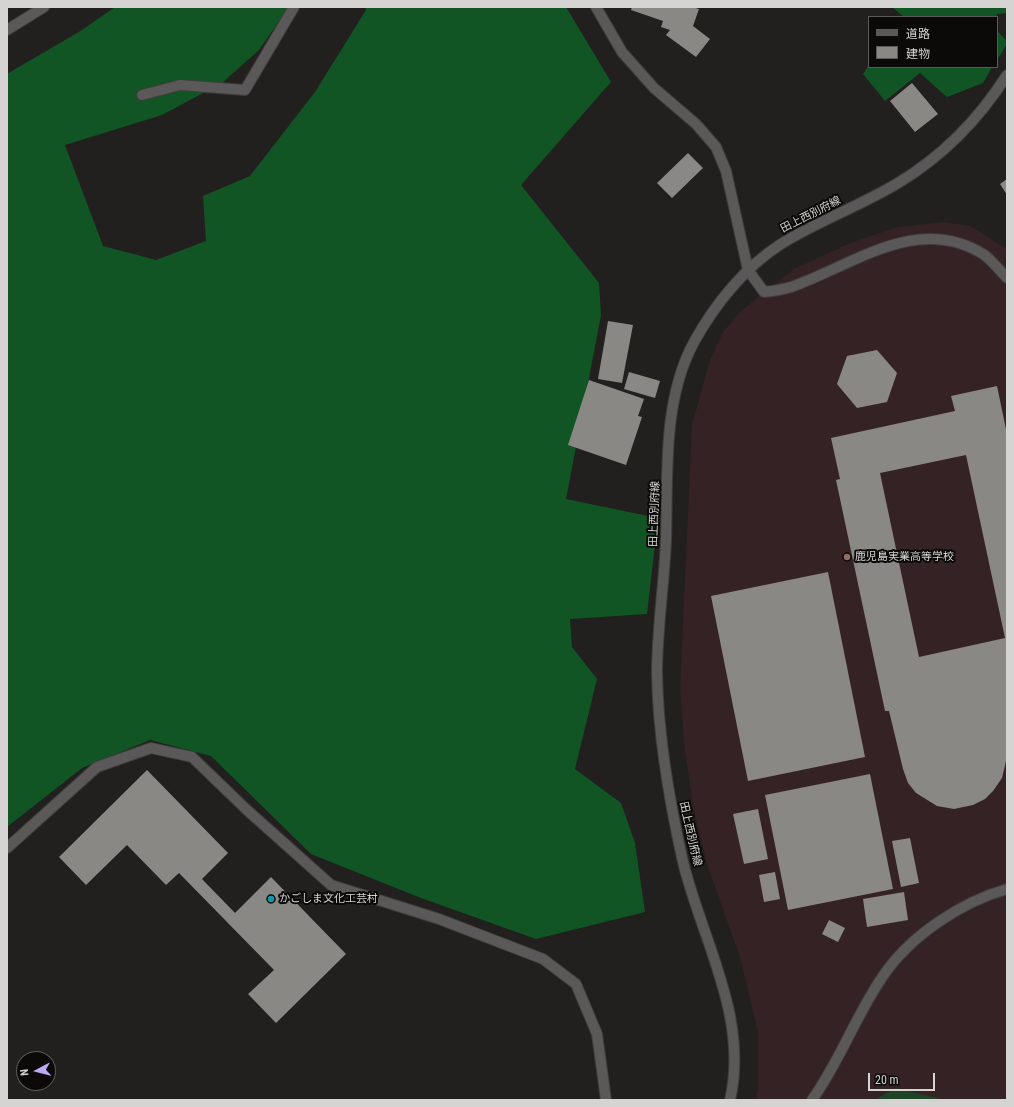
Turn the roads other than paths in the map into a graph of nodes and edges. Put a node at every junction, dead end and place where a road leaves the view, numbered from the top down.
1 (44, 7) edge
2 (294, 7) edge
3 (596, 7) edge
4 (7, 30) edge
5 (1007, 75) edge
6 (142, 95) dead end
7 (748, 270) junction
8 (1007, 278) edge
9 (7, 848) edge
10 (1007, 889) edge
11 (606, 1100) edge
12 (730, 1100) edge
13 (812, 1100) edge

1 - 4 street
2 - 6 street
3 - 7 street
5 - 7 street, 田上西別府線
7 - 8 street
7 - 12 street, 田上西別府線
9 - 11 street
10 - 13 street

